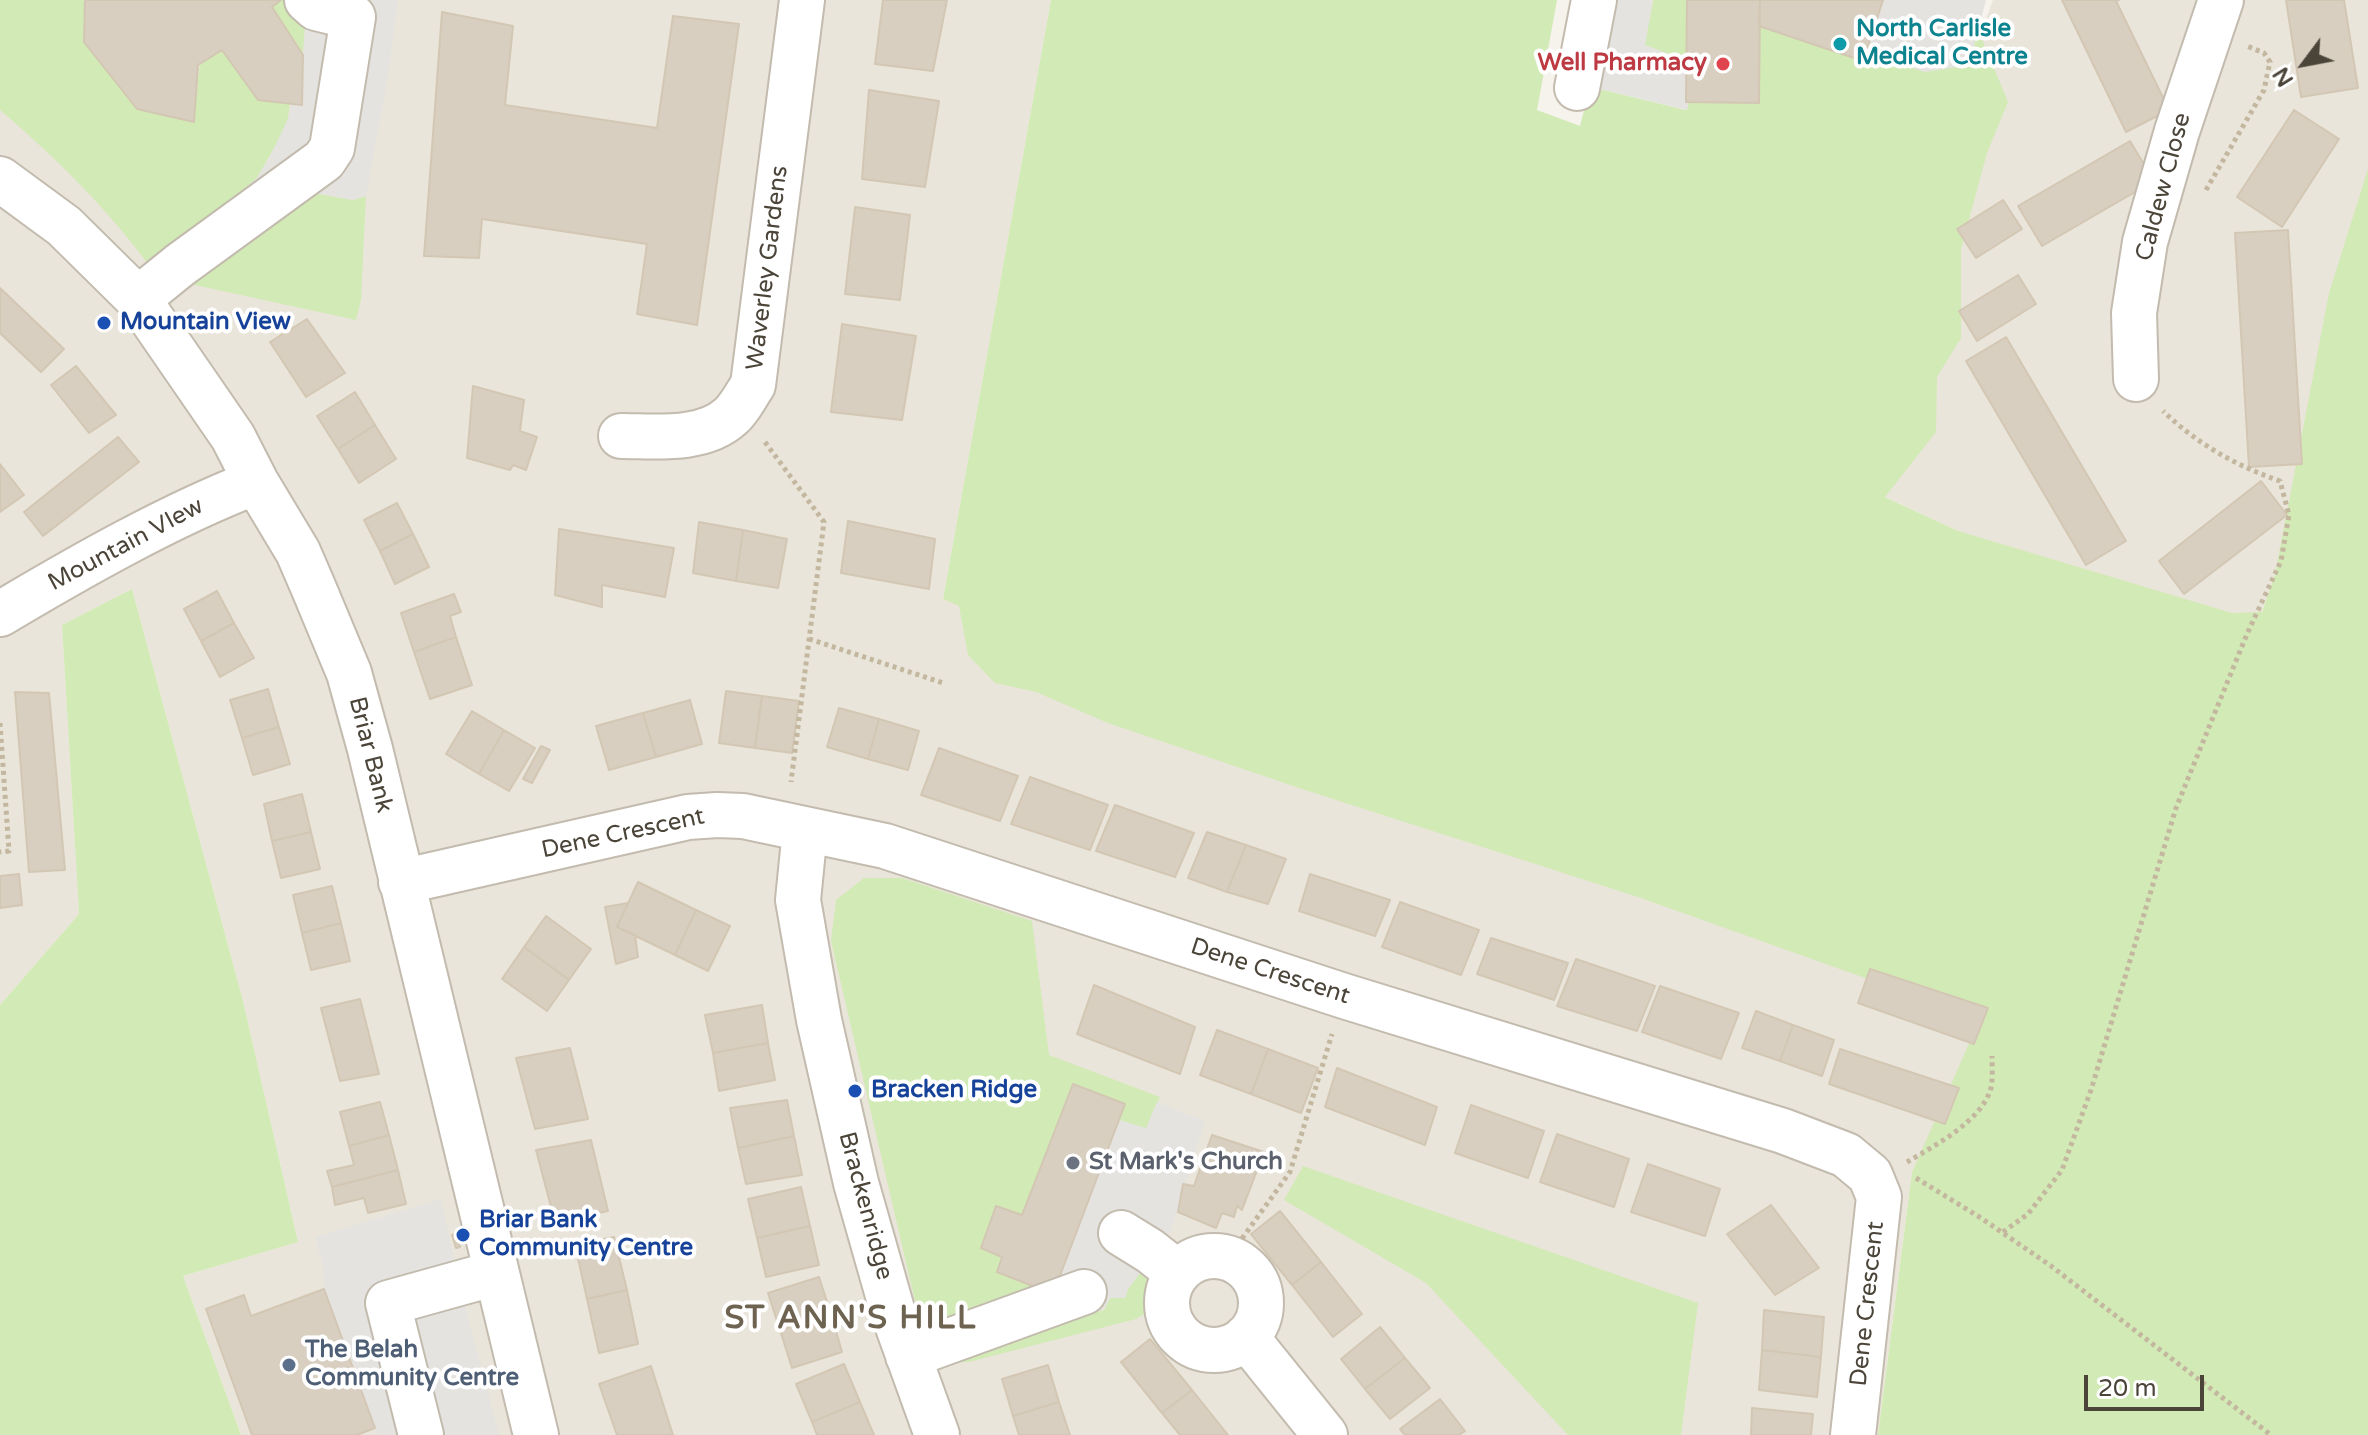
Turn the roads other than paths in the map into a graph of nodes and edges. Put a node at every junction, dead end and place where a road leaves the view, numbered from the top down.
1 (307, 0) edge
2 (802, 0) edge
3 (1594, 0) edge
4 (2215, 18) edge
5 (1577, 88) dead end
6 (0, 179) edge
7 (138, 299) junction
8 (2151, 391) road end
9 (621, 436) dead end
10 (256, 482) junction
11 (0, 614) edge
12 (795, 827) junction
13 (401, 882) junction
14 (1121, 1233) dead end
15 (496, 1273) junction
16 (1178, 1273) junction
17 (1084, 1292) dead end
18 (1246, 1337) junction
19 (908, 1356) junction
20 (421, 1435) edge
21 (536, 1435) edge
22 (937, 1435) edge
23 (1325, 1435) edge
24 (1853, 1435) edge

1 - 7 street
2 - 9 street, Waverley Gardens
3 - 5 street
4 - 8 street, Caldew Close
6 - 7 street, Briar Bank
7 - 10 street, Briar Bank
10 - 11 street, Mountain VIew
10 - 13 street, Briar Bank
12 - 13 street, Dene Crescent
12 - 19 street, Brackenridge
12 - 24 street, Dene Crescent
13 - 15 street, Briar Bank
14 - 16 street
15 - 20 street
15 - 21 street, Briar Bank
16 - 18 street
16 - 18 street
17 - 19 street
18 - 23 street
19 - 22 street, Brackenridge

